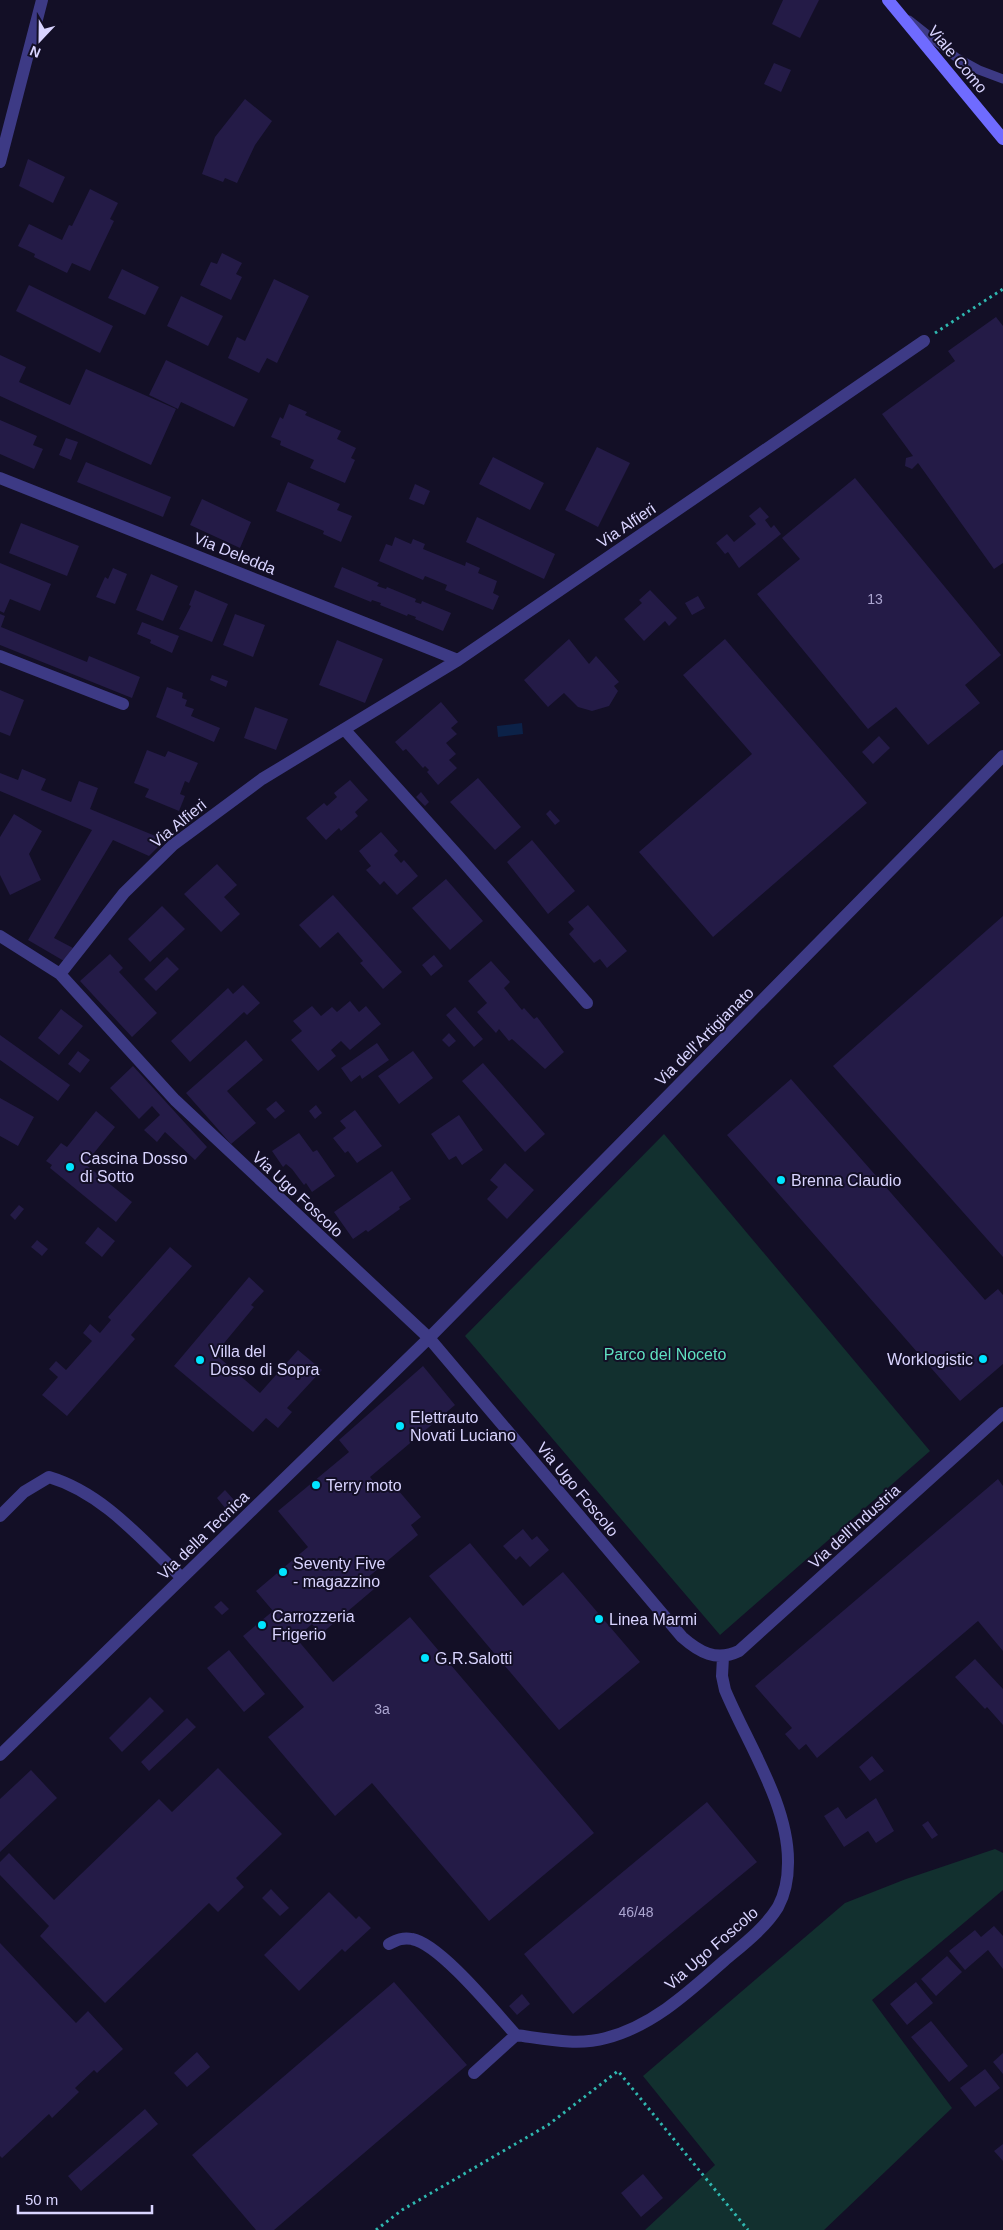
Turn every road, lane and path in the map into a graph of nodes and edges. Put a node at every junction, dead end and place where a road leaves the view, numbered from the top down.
1 (42, 0) edge
2 (888, 0) edge
3 (900, 14) junction
4 (1003, 79) edge
5 (1003, 139) edge
6 (0, 162) edge
7 (1003, 289) edge
8 (924, 341) joint
9 (0, 478) edge
10 (0, 656) edge
11 (458, 660) junction
12 (123, 704) dead end
13 (344, 729) junction
14 (1003, 756) edge
15 (0, 936) edge
16 (60, 974) junction
17 (587, 1003) dead end
18 (429, 1338) junction
19 (1003, 1413) edge
20 (0, 1516) edge
21 (182, 1578) junction
22 (723, 1657) junction
23 (0, 1755) edge
24 (389, 1944) dead end
25 (516, 2035) junction
26 (474, 2073) dead end
27 (376, 2230) edge
28 (748, 2230) edge

1 - 6 street
2 - 3 main road, Viale Como
3 - 4 lane
3 - 5 main road, Viale Como
7 - 8 path
8 - 11 street, Via Alfieri
9 - 11 street, Via Deledda
10 - 12 street
11 - 13 street, Via Alfieri
13 - 16 street, Via Alfieri
13 - 17 street
14 - 18 street, Via dell'Artigianato
15 - 16 street, Via Ugo Foscolo
16 - 18 street, Via Ugo Foscolo
18 - 21 street, Via della Tecnica
18 - 22 street, Via Ugo Foscolo
19 - 22 street, Via dell'Industria
20 - 21 street
21 - 23 street, Via della Tecnica
22 - 25 street, Via Ugo Foscolo
24 - 25 street
25 - 26 street
27 - 28 path

